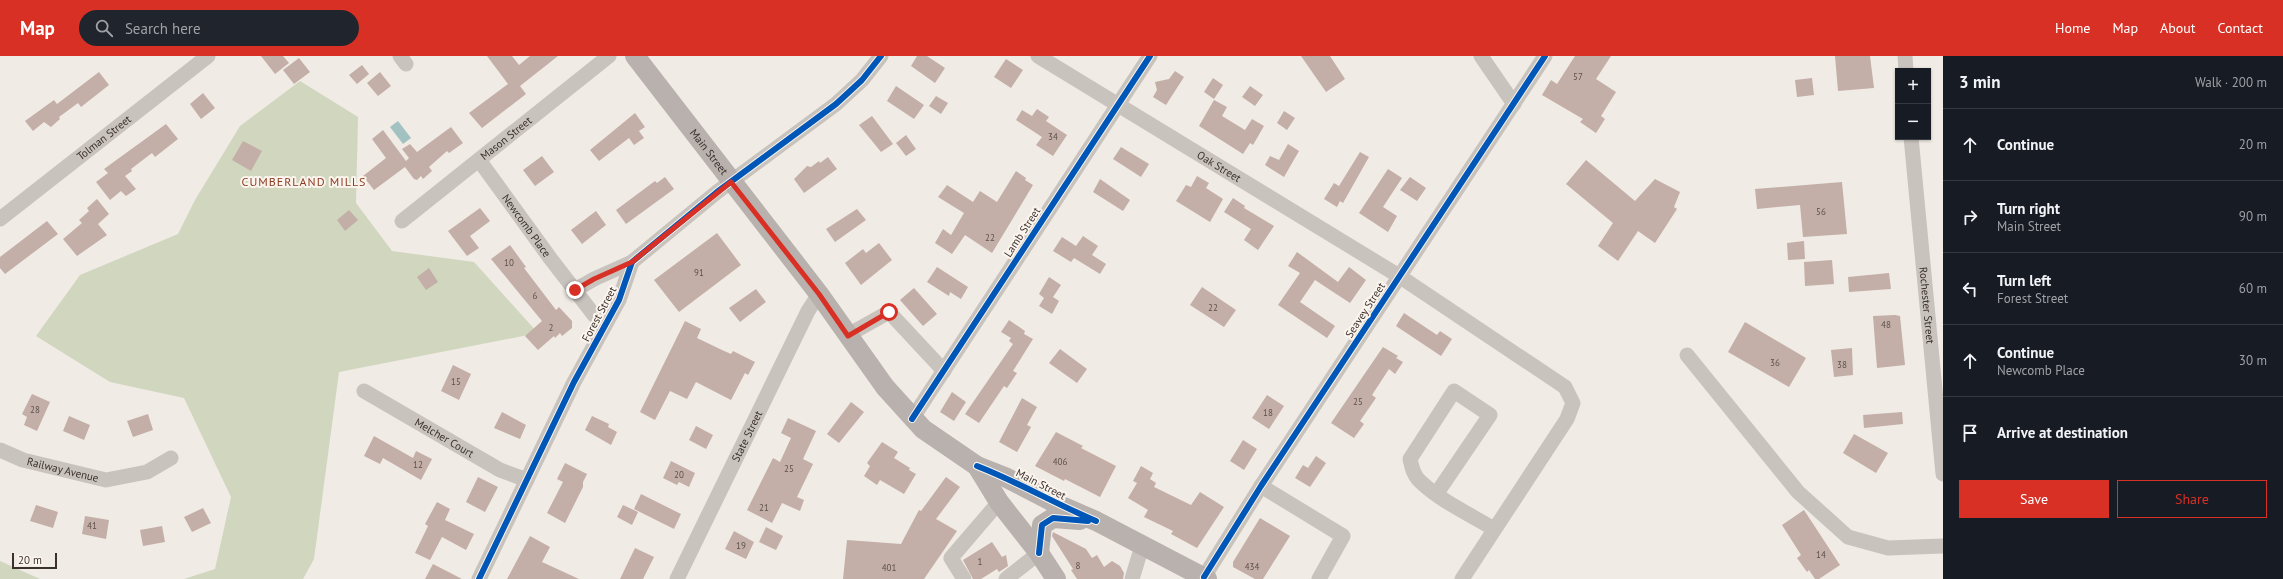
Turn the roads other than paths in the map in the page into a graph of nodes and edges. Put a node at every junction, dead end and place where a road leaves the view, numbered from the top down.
1 (208, 56) edge
2 (609, 56) edge
3 (635, 56) edge
4 (881, 56) edge
5 (1038, 56) edge
6 (1150, 56) edge
7 (1481, 56) edge
8 (1545, 56) edge
9 (1905, 56) edge
10 (1906, 68) edge
11 (1118, 104) junction
12 (1514, 104) junction
13 (1911, 140) edge
14 (479, 160) junction
15 (731, 182) junction
16 (0, 219) edge
17 (402, 221) dead end
18 (632, 262) junction
19 (1399, 276) junction
20 (575, 290) junction
21 (819, 294) junction
22 (604, 324) junction
23 (848, 336) junction
24 (1687, 355) dead end
25 (944, 371) junction
26 (364, 391) dead end
27 (912, 419) junction
28 (0, 450) edge
29 (171, 458) dead end
30 (977, 466) junction
31 (1943, 474) edge
32 (527, 480) junction
33 (1261, 486) junction
34 (1437, 494) junction
35 (999, 502) junction
36 (1096, 521) junction
37 (1494, 528) junction
38 (1142, 546) junction
39 (1943, 546) edge
40 (1039, 553) junction
41 (1206, 578) edge
42 (479, 579) edge
43 (678, 579) edge
44 (964, 579) edge
45 (1006, 579) edge
46 (1056, 579) edge
47 (1132, 579) edge
48 (1319, 579) edge
49 (1462, 579) edge

1 - 16 street, Tolman Street
2 - 14 street, Mason Street
3 - 15 main road, Main Street
4 - 15 street
5 - 11 street, Oak Street
6 - 11 street, Lamb Street
7 - 12 street
8 - 12 street, Seavey Street
9 - 10 street
11 - 19 street, Oak Street
11 - 25 street, Lamb Street
12 - 19 street, Seavey Street
13 - 31 street, Rochester Street
14 - 17 street, Mason Street
14 - 20 street, Newcomb Place
15 - 18 street
15 - 21 main road, Main Street
18 - 20 street
18 - 22 street, Forest Street
19 - 33 street, Seavey Street
19 - 37 street, Oak Street
20 - 22 street, Newcomb Place
21 - 23 main road, Main Street
21 - 43 street, State Street
22 - 32 street, Forest Street
23 - 25 street
23 - 27 main road, Main Street
24 - 39 street
25 - 27 street, Lamb Street
26 - 32 street, Melcher Court
27 - 30 main road, Main Street
28 - 29 street, Railway Avenue
30 - 35 main road
30 - 36 main road, Main Street
32 - 42 street, Forest Street
33 - 41 street, Seavey Street
33 - 48 street
34 - 34 street
34 - 37 street
35 - 40 main road
35 - 44 street
36 - 38 main road, Main Street
36 - 40 main road
37 - 49 street, Oak Street
38 - 41 main road, Main Street
38 - 47 street
40 - 45 street
40 - 46 main road

